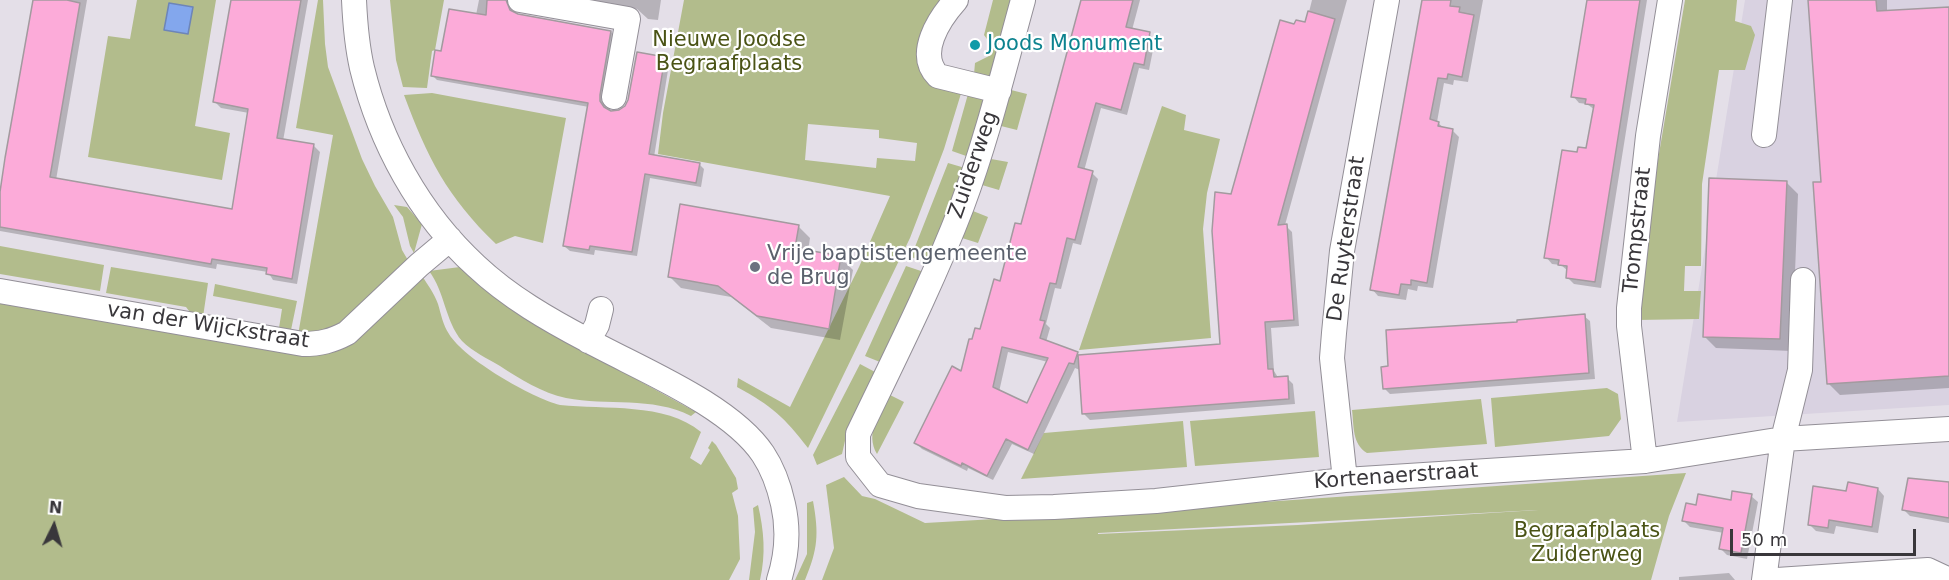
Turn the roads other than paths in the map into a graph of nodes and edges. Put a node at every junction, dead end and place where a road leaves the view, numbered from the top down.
1 (354, 0) edge
2 (520, 0) edge
3 (956, 0) edge
4 (1023, 0) edge
5 (1387, 0) edge
6 (1670, 0) edge
7 (1780, 0) edge
8 (999, 91) junction
9 (614, 97) dead end
10 (1764, 135) dead end
11 (450, 239) junction
12 (1803, 280) dead end
13 (0, 291) edge
14 (601, 309) dead end
15 (588, 341) junction
16 (1949, 429) edge
17 (1783, 440) junction
18 (858, 457) joint
19 (1645, 461) junction
20 (1345, 480) junction
21 (779, 580) edge
22 (1764, 580) edge
23 (1777, 580) edge
24 (1945, 580) edge

1 - 11 street
2 - 9 street
3 - 8 street
4 - 8 street, Zuiderweg
5 - 20 street, De Ruyterstraat
6 - 19 street, Trompstraat
7 - 10 street
8 - 18 street, Zuiderweg
11 - 13 street, van der Wijckstraat
11 - 15 street
12 - 17 street
14 - 15 street
15 - 21 street
16 - 17 street, Kortenaerstraat
17 - 19 street, Kortenaerstraat
17 - 22 street
18 - 20 street, Kortenaerstraat
19 - 20 street, Kortenaerstraat
23 - 24 street

